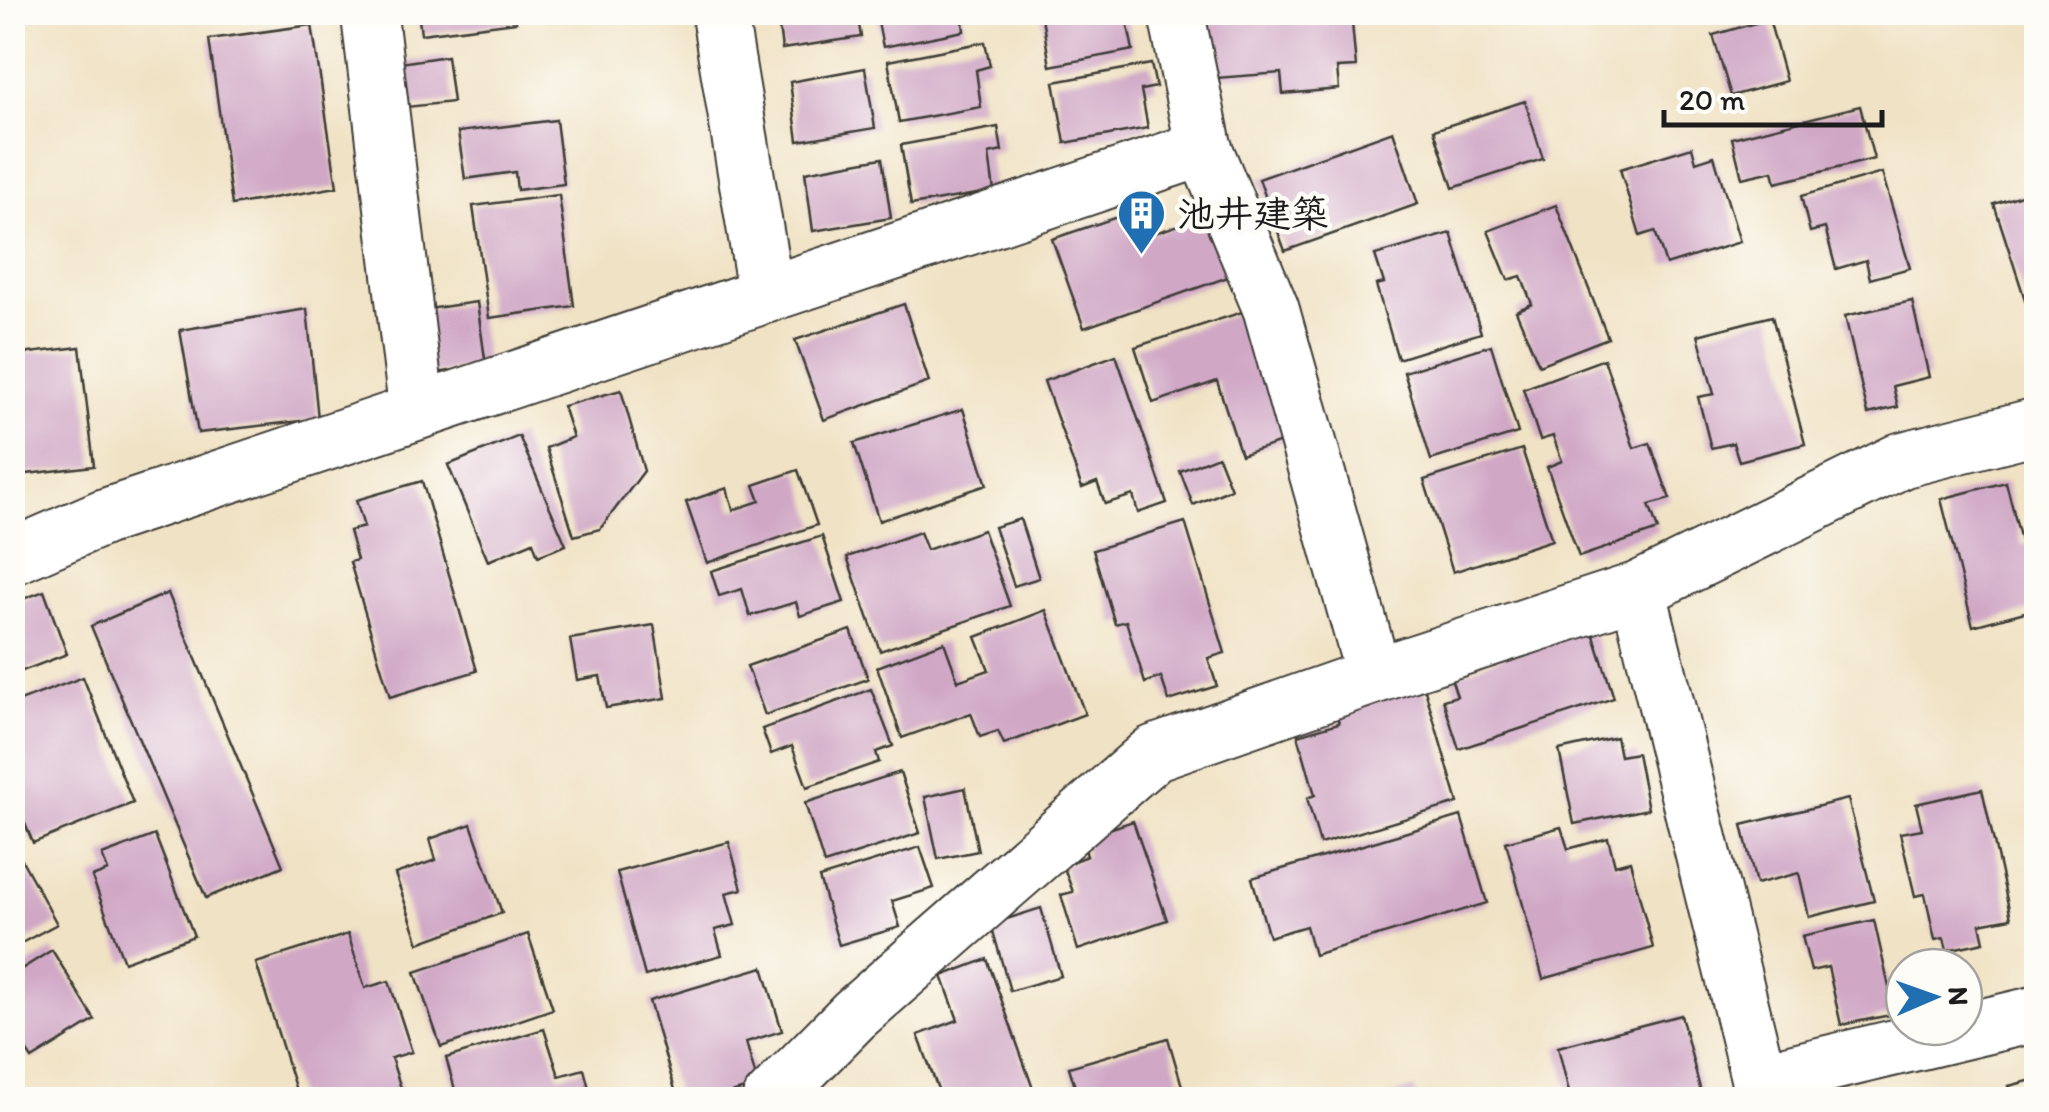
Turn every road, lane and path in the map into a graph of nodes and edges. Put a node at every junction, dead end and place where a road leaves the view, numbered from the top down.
1 (369, 12) edge
2 (719, 12) edge
3 (1176, 12) edge
4 (1204, 148) junction
5 (766, 295) junction
6 (417, 411) junction
7 (2036, 426) edge
8 (12, 558) edge
9 (1638, 590) junction
10 (1374, 676) junction
11 (2036, 1014) edge
12 (1761, 1090) edge
13 (770, 1100) edge

1 - 6 street
2 - 5 street
3 - 4 street
4 - 5 street
4 - 10 street
5 - 6 street
6 - 8 street
7 - 9 street
9 - 10 street
9 - 12 street
10 - 13 street
11 - 12 street

